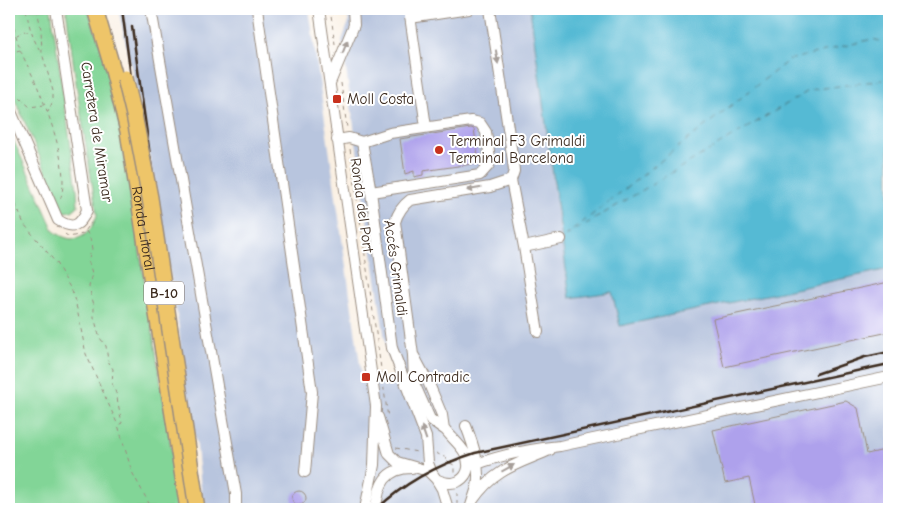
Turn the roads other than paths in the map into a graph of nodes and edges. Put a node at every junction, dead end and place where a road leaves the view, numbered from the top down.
1 (56, 9) edge
2 (95, 9) edge
3 (105, 9) edge
4 (151, 9) edge
5 (257, 9) edge
6 (319, 9) edge
7 (352, 9) edge
8 (469, 9) edge
9 (490, 9) edge
10 (410, 13) edge
11 (118, 69) junction
12 (330, 84) junction
13 (9, 106) edge
14 (426, 127) junction
15 (337, 140) junction
16 (362, 142) junction
17 (511, 180) junction
18 (371, 192) junction
19 (561, 239) dead end
20 (524, 247) junction
21 (538, 332) dead end
22 (889, 377) edge
23 (376, 406) junction
24 (466, 426) dead end
25 (374, 442) junction
26 (560, 446) junction
27 (477, 464) junction
28 (420, 469) junction
29 (305, 472) dead end
30 (436, 479) junction
31 (377, 494) junction
32 (471, 505) edge
33 (452, 508) edge
34 (188, 509) edge
35 (197, 509) edge
36 (236, 509) edge
37 (365, 509) edge
38 (376, 509) edge

1 - 13 street, Carretera de Miramar
2 - 11 highway, Ronda Litoral / B-10
3 - 11 highway, Ronda Litoral / B-10
4 - 36 street
5 - 29 street
6 - 12 street, Ronda del Port
12 -> 7 street
8 - 10 street
9 -> 17 street
10 - 14 street
11 - 34 highway, Ronda Litoral / B-10
11 - 35 highway, Ronda Litoral / B-10, bridge
12 - 15 street, Ronda del Port
14 - 16 street
14 - 18 street
15 - 16 street
15 - 23 street, Ronda del Port
16 - 18 street, Accés Grimaldi
17 - 20 street
17 -> 30 street
30 -> 18 street, Accés Grimaldi
19 - 20 street
20 - 21 street
22 - 26 street
23 - 25 street
23 - 28 street
24 - 27 street
25 - 31 street
25 - 37 street
26 - 27 street
32 -> 26 street
27 - 32 street
28 - 30 street
28 - 31 street
30 - 33 street, Accés Grimaldi
31 - 38 street

